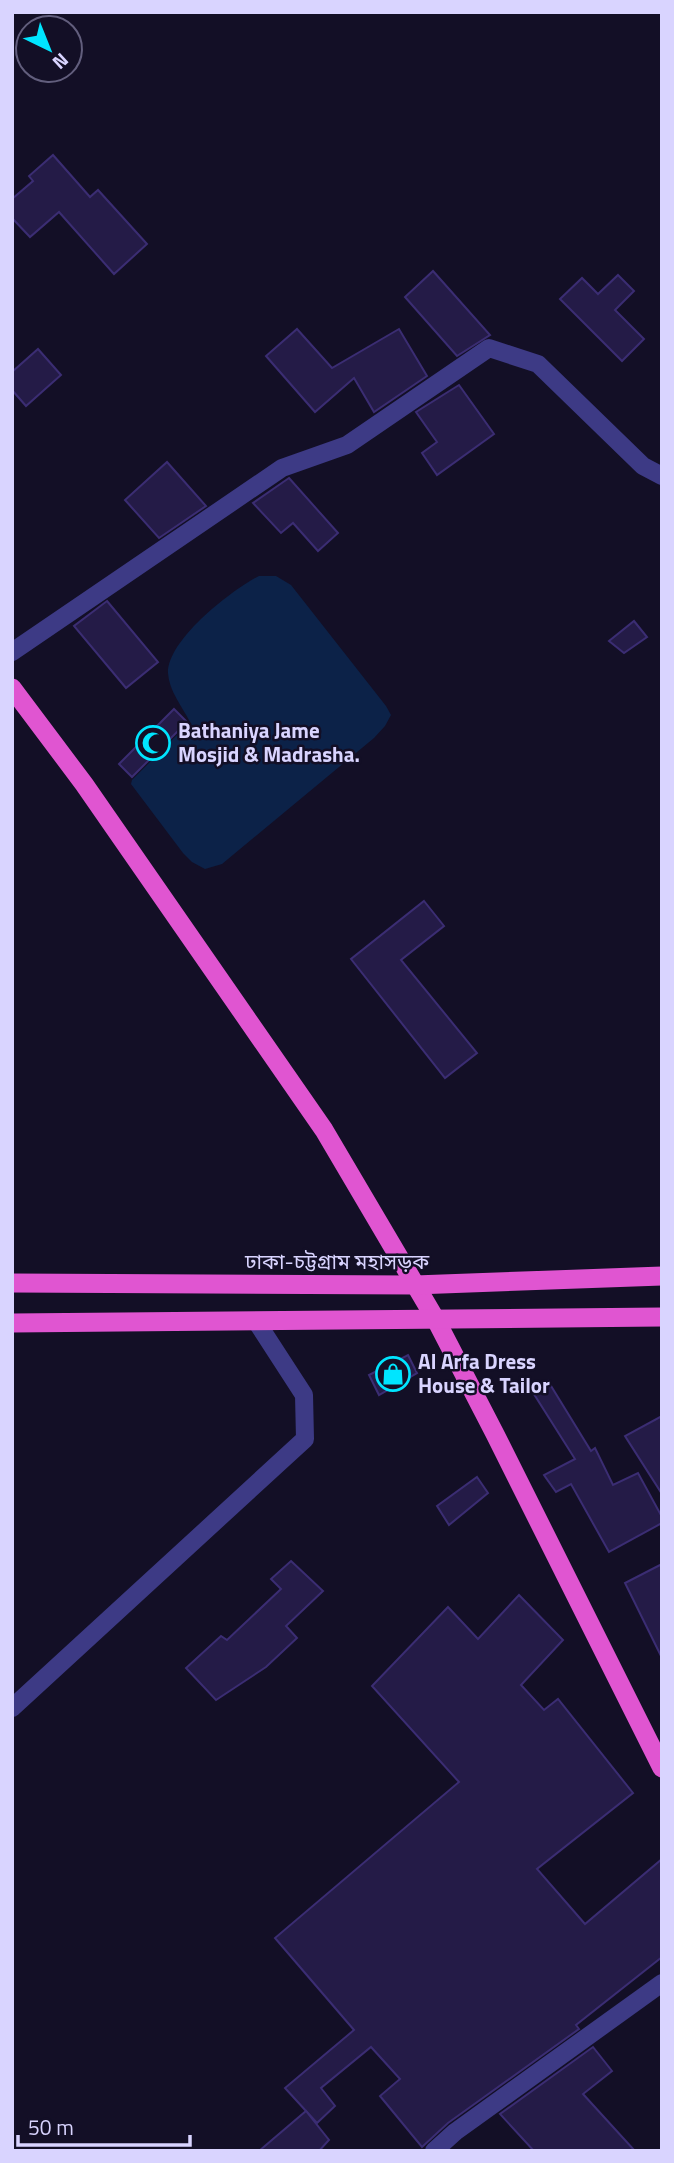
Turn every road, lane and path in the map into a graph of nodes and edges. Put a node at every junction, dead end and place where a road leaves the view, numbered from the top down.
1 (662, 476) edge
2 (12, 652) edge
3 (12, 688) edge
4 (662, 1276) edge
5 (12, 1283) edge
6 (415, 1285) junction
7 (662, 1317) edge
8 (436, 1320) junction
9 (256, 1321) junction
10 (12, 1323) edge
11 (12, 1708) edge
12 (662, 1769) edge
13 (662, 1983) edge
14 (434, 2151) edge

1 - 2 street
3 - 6 highway
4 - 6 highway, ঢাকা-চট্টগ্রাম মহাসড়ক
5 - 6 highway, ঢাকা-চট্টগ্রাম মহাসড়ক
6 - 8 highway
7 - 8 highway
8 - 9 highway
8 - 12 highway
9 - 10 highway
9 - 11 street
13 - 14 street

